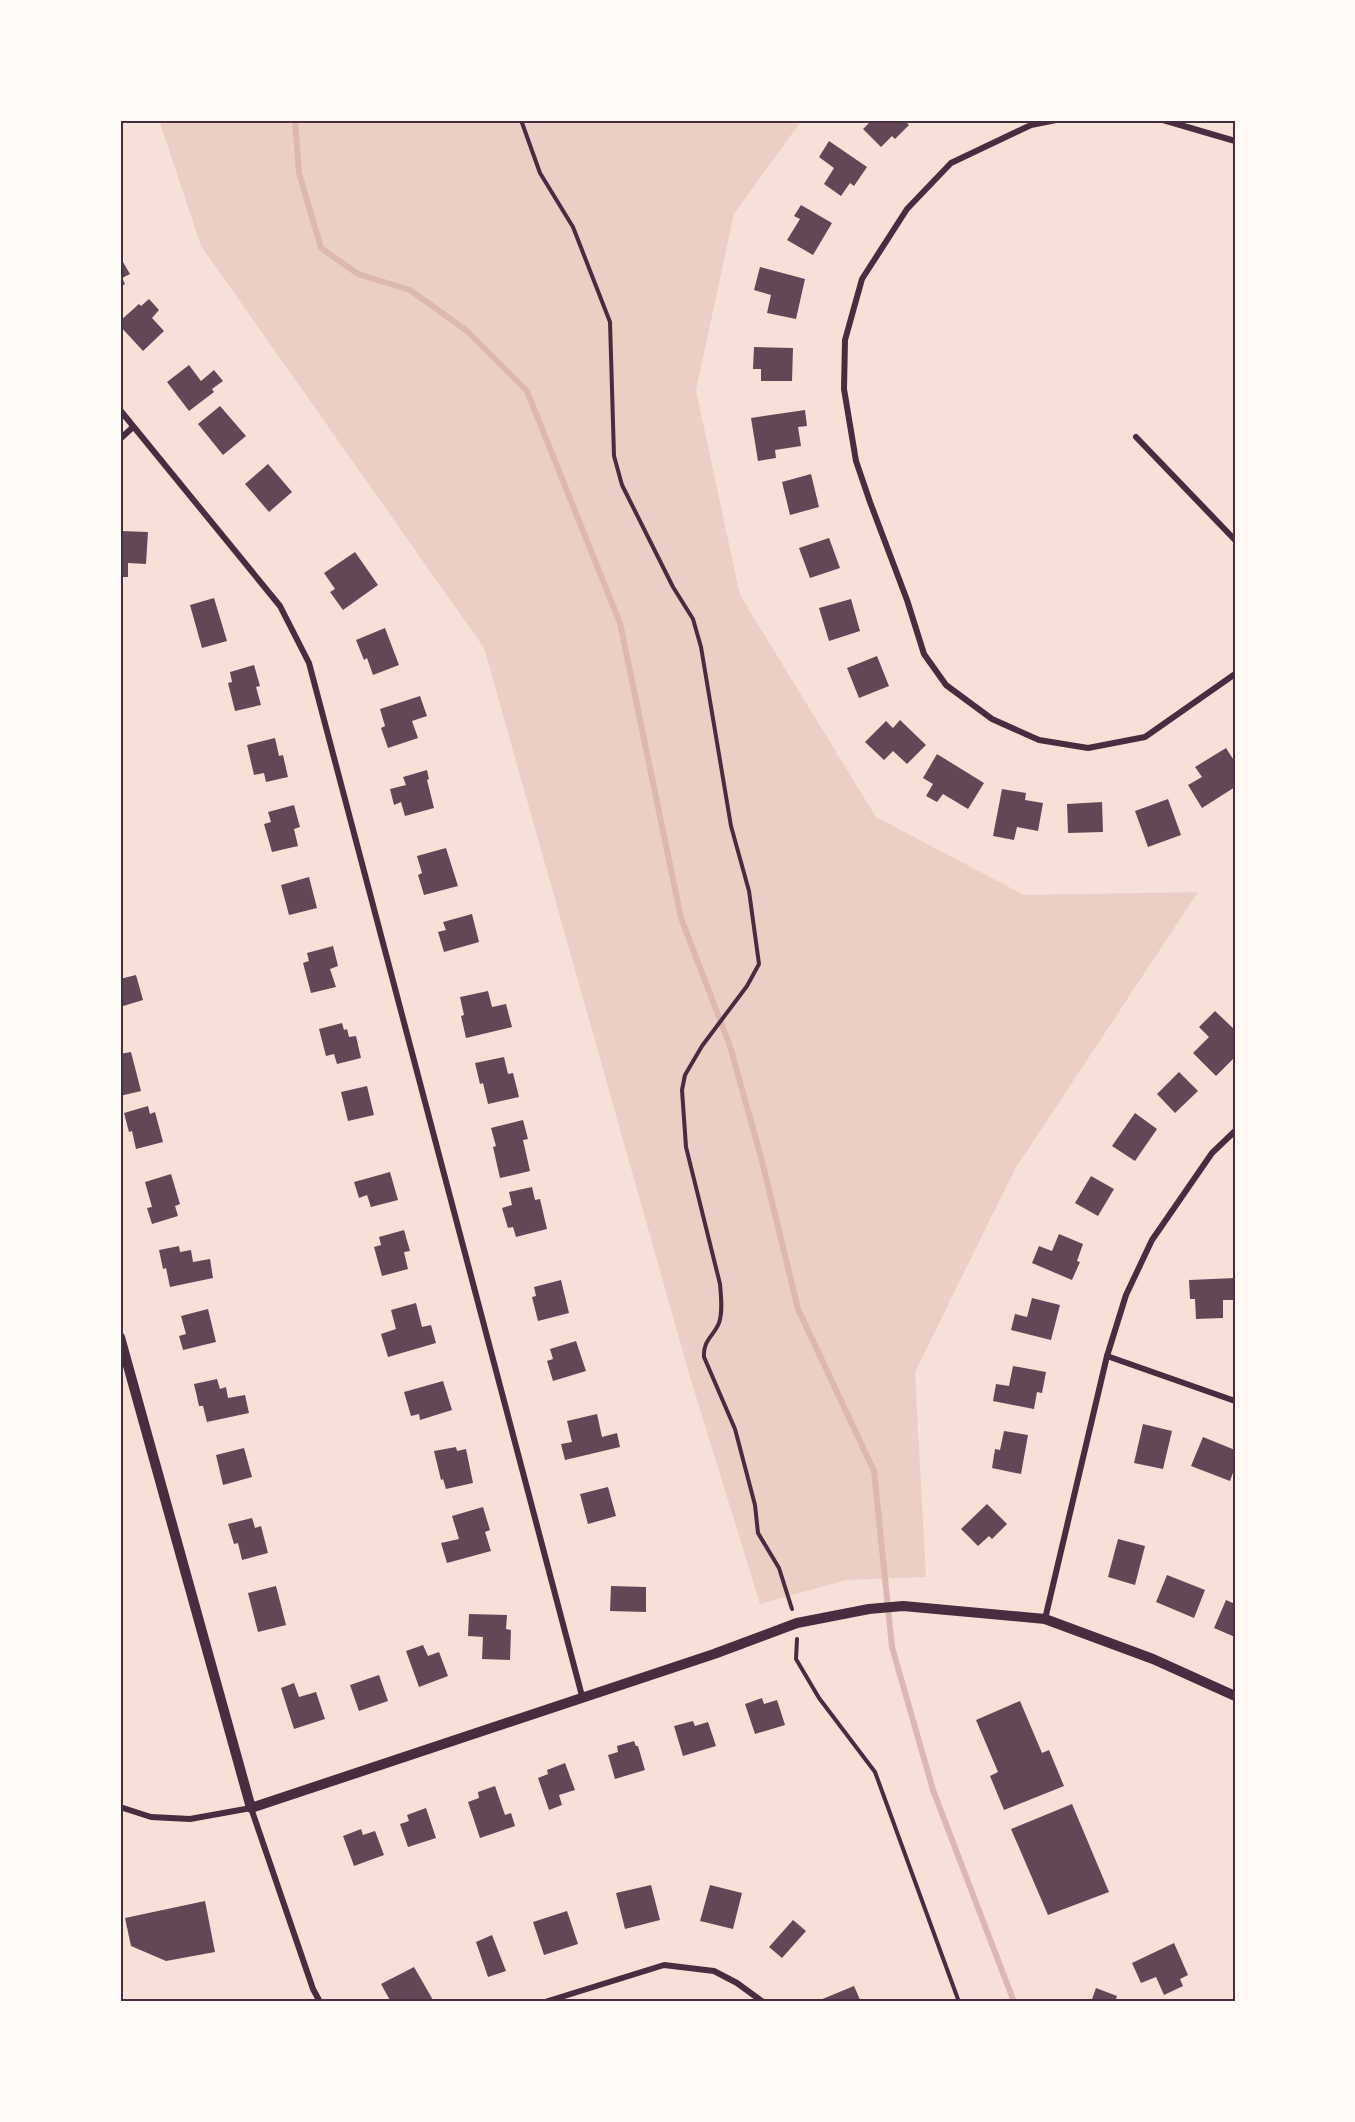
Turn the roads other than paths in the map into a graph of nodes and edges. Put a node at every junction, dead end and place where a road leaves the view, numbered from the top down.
1 (1056, 120) edge
2 (1164, 120) edge
3 (1235, 141) edge
4 (120, 410) edge
5 (133, 427) junction
6 (1136, 437) dead end
7 (120, 439) edge
8 (1235, 540) edge
9 (1235, 674) edge
10 (1235, 1131) edge
11 (120, 1337) edge
12 (1107, 1356) junction
13 (1235, 1401) edge
14 (1046, 1619) junction
15 (582, 1696) junction
16 (1235, 1696) edge
17 (120, 1808) edge
18 (251, 1808) junction
19 (320, 2002) edge
20 (545, 2002) edge
21 (763, 2002) edge

1 - 9 street
2 - 3 street
4 - 5 street
5 - 7 street
5 - 15 street
6 - 8 street
10 - 12 street
11 - 18 street
12 - 13 street
12 - 14 street
14 - 15 street
14 - 16 street
15 - 18 street
17 - 18 street
18 - 19 street
20 - 21 street

